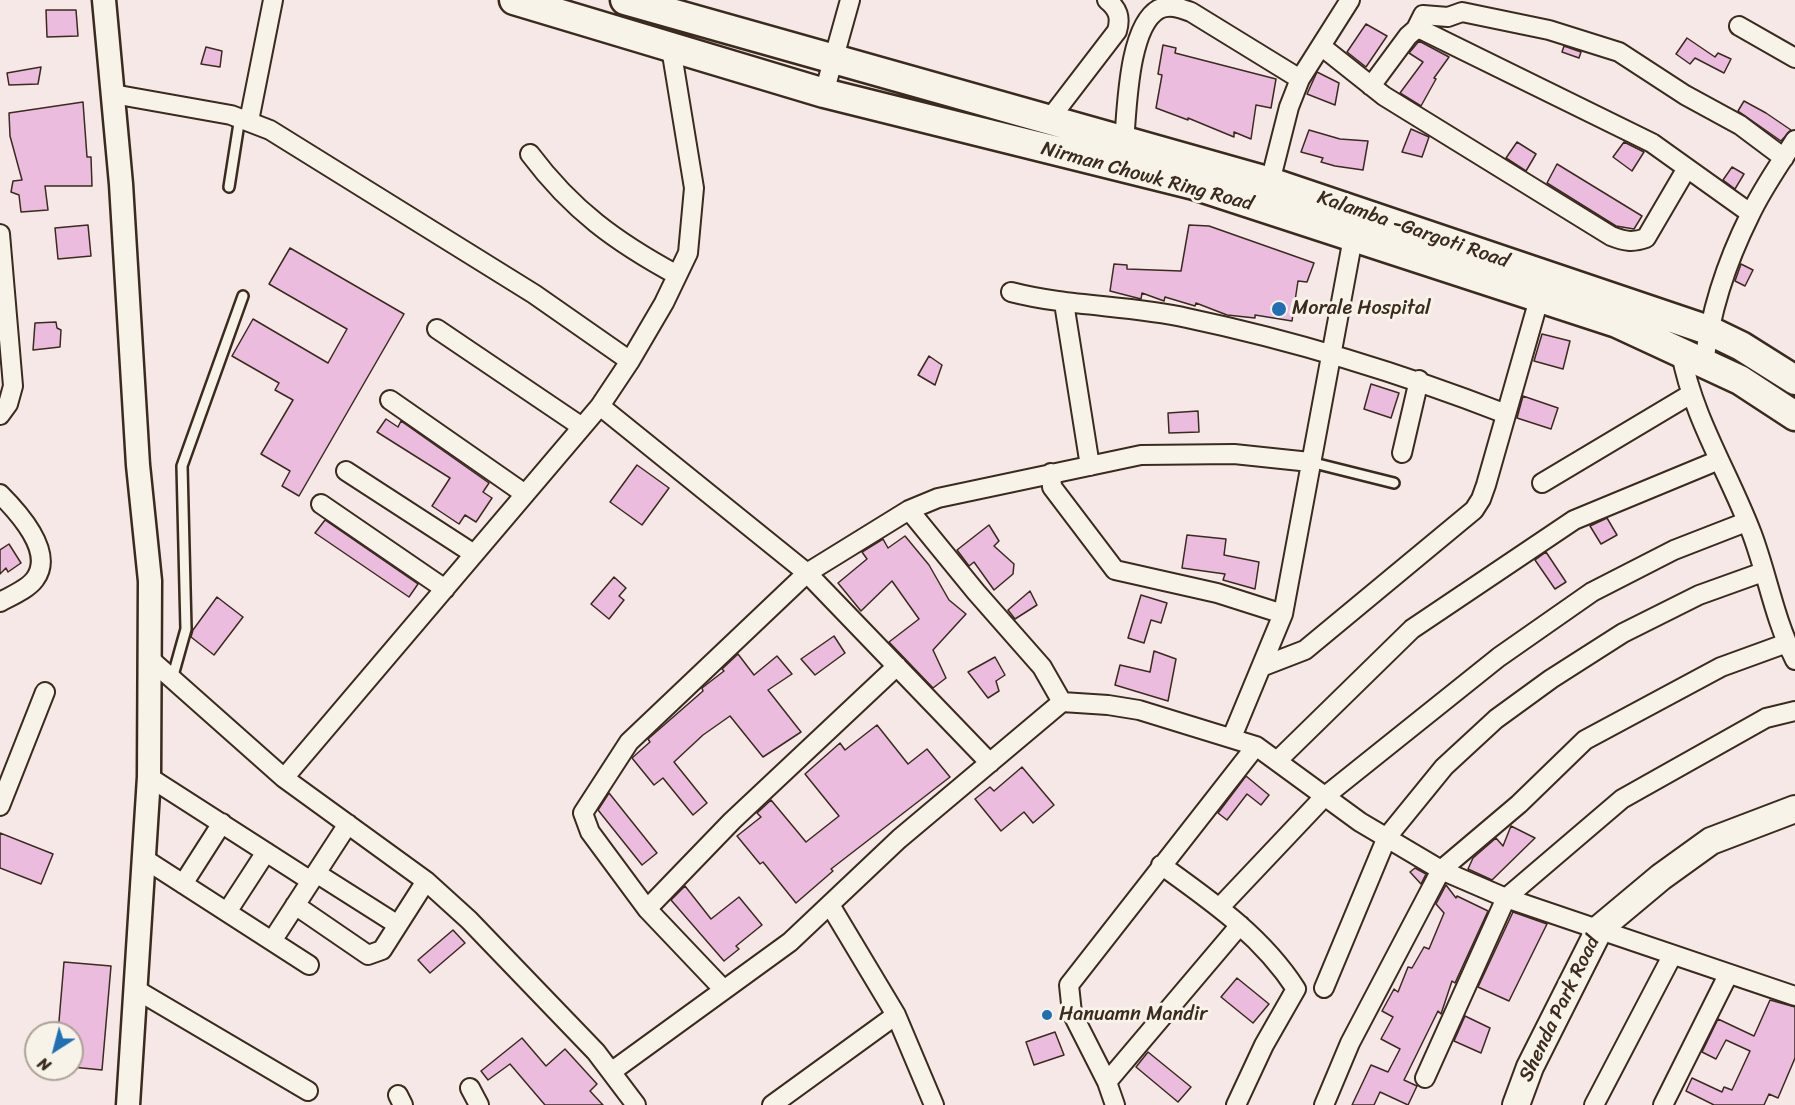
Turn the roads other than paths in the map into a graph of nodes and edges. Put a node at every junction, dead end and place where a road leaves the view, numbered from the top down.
1 (104, 0) edge
2 (273, 0) edge
3 (514, 0) edge
4 (625, 0) edge
5 (850, 0) edge
6 (1350, 0) edge
7 (1112, 4) edge
8 (1739, 26) dead end
9 (1416, 29) junction
10 (1321, 46) junction
11 (670, 48) junction
12 (1795, 58) edge
13 (833, 59) junction
14 (1300, 80) junction
15 (1371, 86) junction
16 (824, 93) junction
17 (113, 94) junction
18 (244, 119) junction
19 (1048, 121) junction
20 (1795, 140) edge
21 (1124, 142) junction
22 (530, 154) dead end
23 (1784, 158) junction
24 (1688, 168) junction
25 (1270, 182) junction
26 (230, 187) dead end
27 (1750, 213) junction
28 (1355, 224) junction
29 (0, 234) edge
30 (677, 275) junction
31 (1011, 292) dead end
32 (243, 296) dead end
33 (1539, 299) junction
34 (1064, 303) junction
35 (437, 329) dead end
36 (1708, 330) junction
37 (1329, 355) junction
38 (1693, 359) junction
39 (630, 361) junction
40 (1419, 380) junction
41 (1795, 380) edge
42 (1691, 394) junction
43 (390, 400) dead end
44 (600, 406) junction
45 (1506, 414) junction
46 (0, 415) edge
47 (1795, 416) edge
48 (582, 427) junction
49 (1402, 453) dead end
50 (1719, 460) junction
51 (1310, 462) junction
52 (1090, 466) junction
53 (346, 471) dead end
54 (1051, 473) junction
55 (1394, 483) dead end
56 (1542, 483) dead end
57 (0, 494) edge
58 (525, 494) junction
59 (321, 504) dead end
60 (909, 510) junction
61 (1746, 522) junction
62 (474, 554) junction
63 (1763, 572) junction
64 (807, 573) junction
65 (444, 589) junction
66 (0, 602) edge
67 (1283, 614) junction
68 (1787, 643) junction
69 (151, 660) junction
70 (1795, 660) edge
71 (897, 666) junction
72 (1261, 667) junction
73 (172, 679) junction
74 (45, 692) dead end
75 (1062, 702) junction
76 (1795, 711) edge
77 (1232, 737) junction
78 (1256, 746) junction
79 (1277, 761) junction
80 (990, 763) junction
81 (149, 777) junction
82 (284, 778) junction
83 (1324, 797) junction
84 (0, 806) edge
85 (1795, 809) edge
86 (222, 823) junction
87 (348, 824) junction
88 (1387, 837) junction
89 (266, 852) junction
90 (143, 858) junction
91 (1161, 866) junction
92 (1441, 870) junction
93 (314, 877) junction
94 (426, 881) junction
95 (183, 884) junction
96 (1506, 898) junction
97 (830, 904) junction
98 (295, 905) junction
99 (1220, 907) junction
100 (647, 909) junction
101 (227, 912) junction
102 (398, 926) junction
103 (1240, 926) junction
104 (1600, 928) junction
105 (272, 941) junction
106 (1672, 956) junction
107 (309, 965) dead end
108 (1728, 975) junction
109 (1324, 988) dead end
110 (135, 989) junction
111 (724, 990) junction
112 (1795, 996) edge
113 (896, 1016) junction
114 (612, 1072) junction
115 (1425, 1078) dead end
116 (1107, 1082) junction
117 (470, 1088) dead end
118 (308, 1091) dead end
119 (128, 1105) edge
120 (479, 1105) edge
121 (636, 1105) edge
122 (772, 1105) edge
123 (934, 1105) edge
124 (1115, 1105) edge
125 (1236, 1105) edge
126 (1324, 1105) edge
127 (1516, 1105) edge
128 (1594, 1105) edge
129 (1663, 1105) edge

1 - 17 street
2 - 18 street
3 - 11 main road, Nirman Chowk Ring Road
4 - 13 main road, Kalamba -Gargoti Road
5 - 13 street
6 - 10 street
7 - 19 street
8 - 12 street
9 - 15 street
9 - 23 street
9 - 24 street
10 - 14 street
10 - 15 street
11 - 16 main road, Nirman Chowk Ring Road
11 - 30 street
13 - 16 street
13 - 19 main road, Kalamba -Gargoti Road
14 - 21 street
14 - 25 street
15 - 24 street
16 - 28 main road, Nirman Chowk Ring Road
17 - 18 street
17 - 69 street
18 - 26 lane
18 - 39 street
19 - 21 main road, Kalamba -Gargoti Road
20 - 23 street
21 - 25 main road, Kalamba -Gargoti Road
22 - 30 street
23 - 27 street
24 - 27 street
25 - 28 main road, Kalamba -Gargoti Road
27 - 36 street
28 - 33 main road, Nirman Chowk Ring Road
28 - 36 main road, Kalamba -Gargoti Road
28 - 37 street
29 - 46 street
30 - 39 street
31 - 34 street
32 - 73 lane
33 - 38 main road, Nirman Chowk Ring Road
33 - 45 street
34 - 37 street
34 - 52 street
35 - 48 street
36 - 38 street
36 - 41 main road, Kalamba -Gargoti Road
37 - 40 street
37 - 51 street
38 - 42 street
38 - 47 main road, Nirman Chowk Ring Road
39 - 44 street
40 - 45 street
40 - 49 street
42 - 50 street
42 - 56 street
43 - 58 street
44 - 48 street
44 - 64 street
45 - 72 street
48 - 58 street
50 - 61 street
50 - 79 street
51 - 52 street
51 - 55 lane
51 - 67 street
52 - 54 street
53 - 62 street
54 - 60 street
54 - 67 street
57 - 66 street
58 - 62 street
59 - 65 street
60 - 64 street
60 - 75 street
61 - 63 street
61 - 83 street
62 - 65 street
63 - 68 street
63 - 88 street
64 - 71 street
64 - 100 street
65 - 82 street
67 - 72 street
68 - 70 street
68 - 92 street
69 - 73 street
69 - 81 street
71 - 80 street
71 - 100 street
72 - 77 street
73 - 82 street
74 - 84 street
75 - 77 street
75 - 80 street
76 - 96 street
77 - 78 street
78 - 79 street
78 - 91 street
79 - 83 street
80 - 97 street
81 - 86 street
81 - 90 street
82 - 87 street
83 - 88 street
83 - 99 street
85 - 104 main road, Shenda Park Road
86 - 89 street
86 - 95 street
87 - 93 street
87 - 94 street
88 - 92 street
88 - 109 street
89 - 93 street
89 - 101 street
90 - 95 street
90 - 110 street
91 - 99 street
91 - 116 street
92 - 96 street
92 - 126 street
93 - 98 street
93 - 102 street
94 - 102 street
94 - 114 street
95 - 101 street
96 - 104 street
96 - 115 street
97 - 111 street
97 - 113 street
98 - 102 street
98 - 105 street
99 - 103 street
100 - 111 street
101 - 105 street
103 - 116 street
103 - 125 street
104 - 106 street
104 - 127 main road, Shenda Park Road
105 - 107 street
106 - 108 street
106 - 128 street
108 - 112 street
108 - 129 street
110 - 118 street
110 - 119 street
111 - 114 street
113 - 122 street
113 - 123 street
114 - 121 street
116 - 124 street
117 - 120 street

